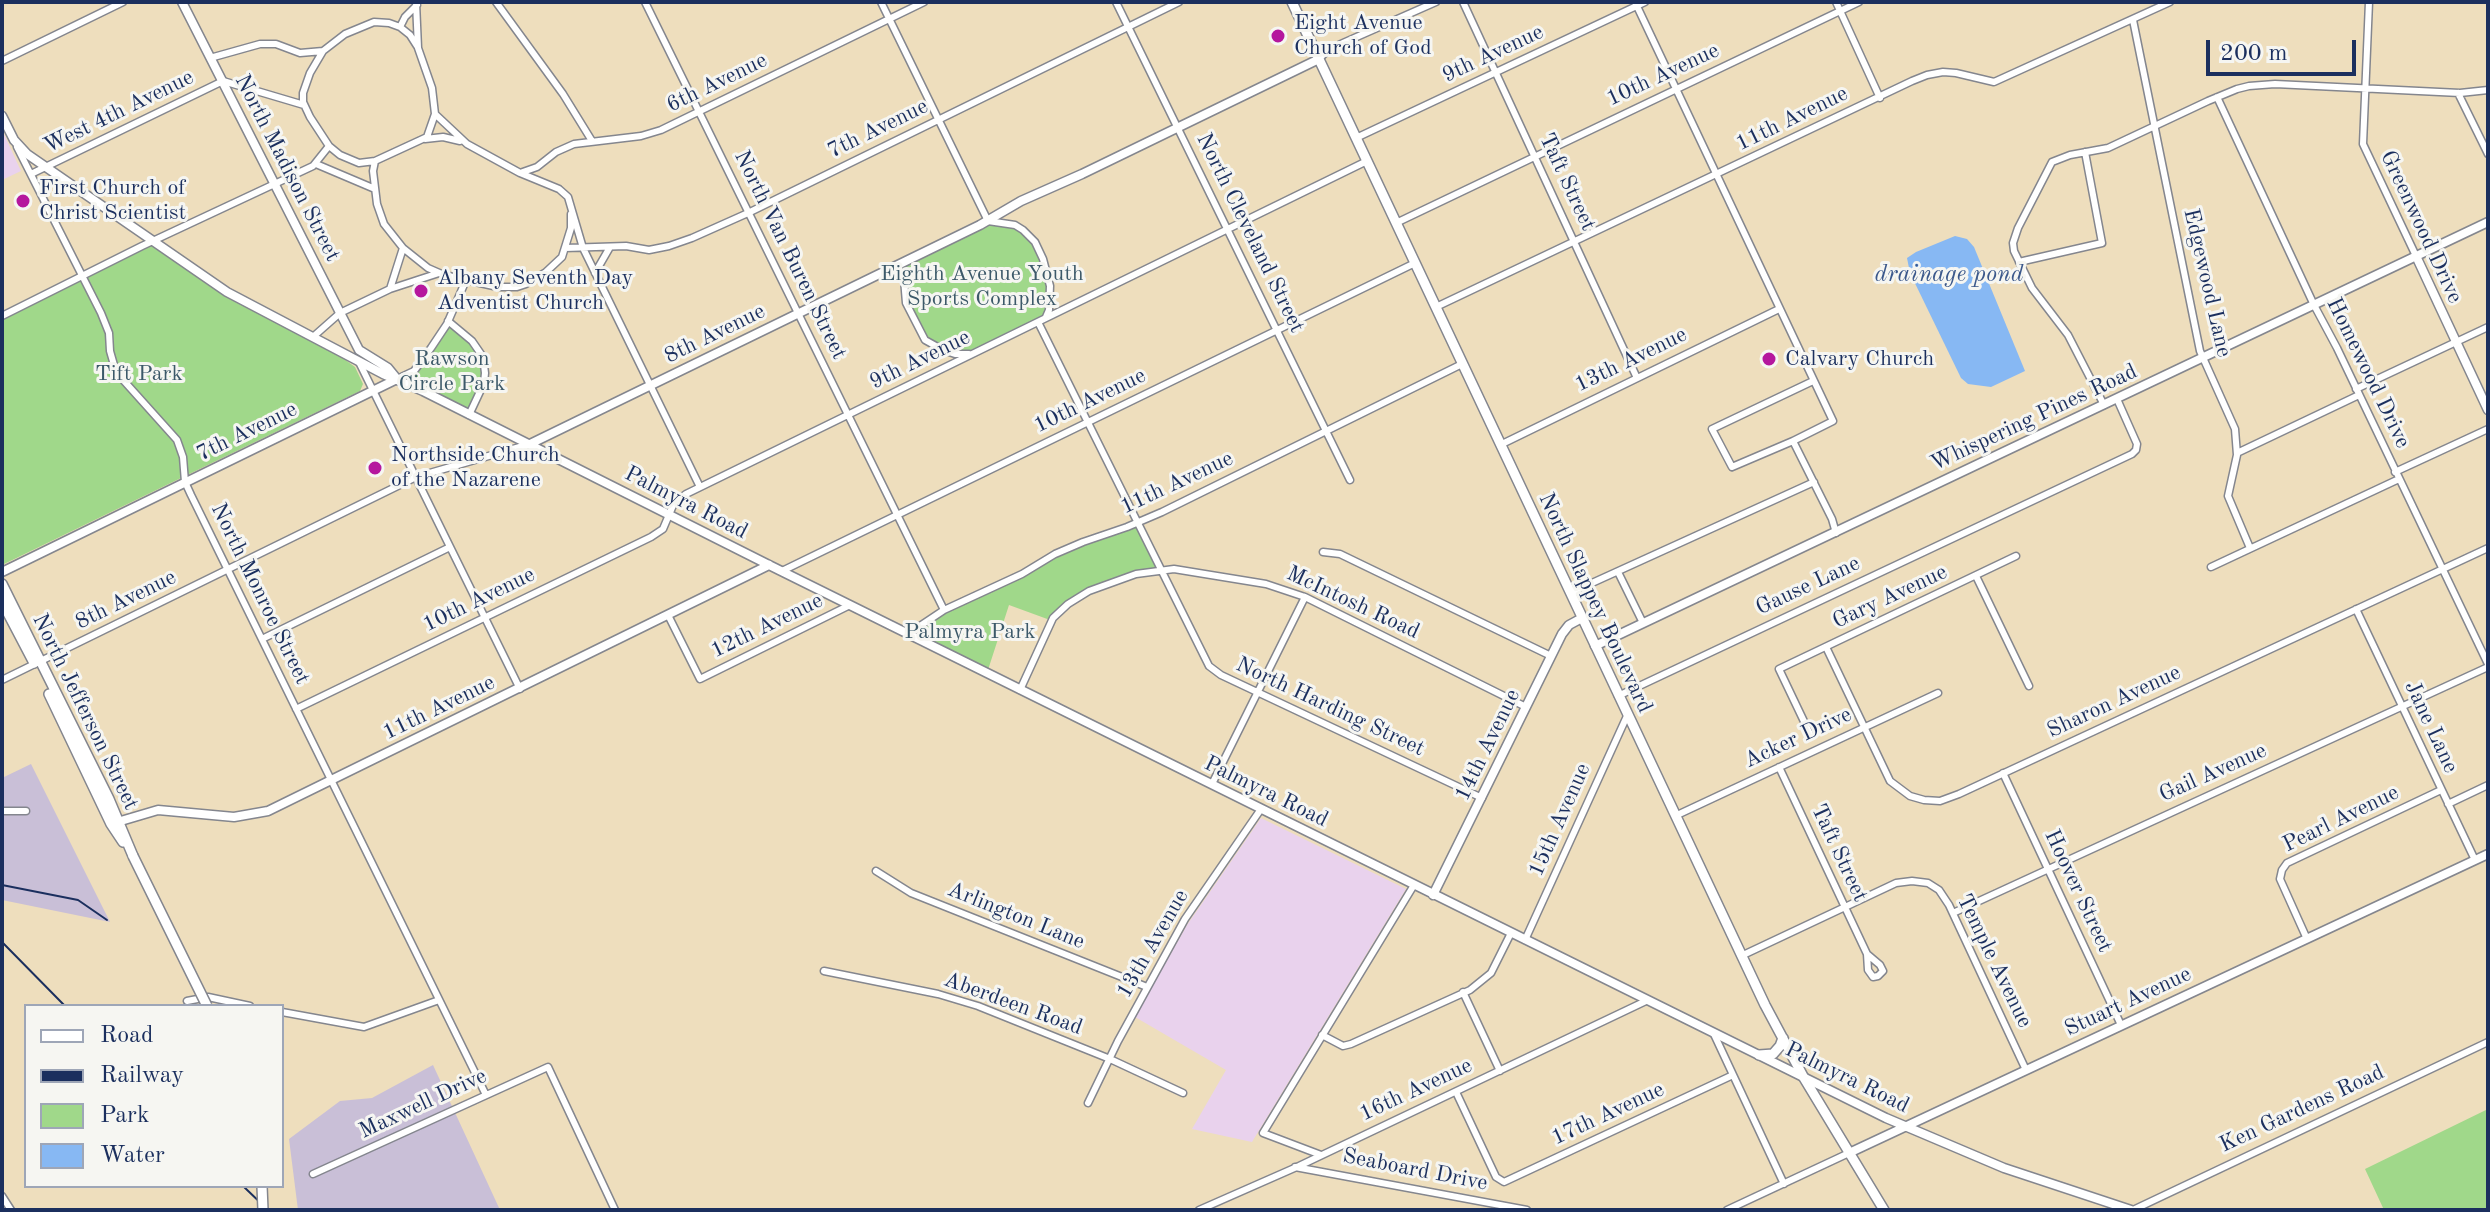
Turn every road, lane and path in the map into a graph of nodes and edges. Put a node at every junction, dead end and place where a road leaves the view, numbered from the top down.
1 (123, 2) edge
2 (182, 2) edge
3 (496, 2) edge
4 (645, 2) edge
5 (881, 2) edge
6 (924, 2) edge
7 (1116, 2) edge
8 (1179, 2) edge
9 (1292, 2) edge
10 (1436, 2) edge
11 (1463, 2) edge
12 (1645, 2) edge
13 (1836, 2) edge
14 (1859, 2) edge
15 (2170, 2) edge
16 (2369, 2) edge
17 (418, 3) edge
18 (1636, 4) edge
19 (1840, 11) junction
20 (889, 19) junction
21 (2133, 20) junction
22 (400, 27) junction
23 (1129, 28) junction
24 (418, 48) junction
25 (323, 51) junction
26 (210, 58) junction
27 (1319, 59) junction
28 (2, 61) edge
29 (1495, 72) junction
30 (223, 81) junction
31 (2366, 88) junction
32 (1676, 89) junction
33 (2488, 90) edge
34 (2458, 93) junction
35 (2217, 97) junction
36 (1880, 98) junction
37 (304, 105) junction
38 (699, 112) junction
39 (435, 114) junction
40 (2, 116) edge
41 (938, 120) junction
42 (1177, 127) junction
43 (2155, 127) junction
44 (1356, 138) junction
45 (425, 139) junction
46 (14, 140) junction
47 (592, 141) junction
48 (467, 144) junction
49 (329, 146) junction
50 (2085, 152) junction
51 (2488, 154) edge
52 (1535, 155) junction
53 (375, 161) junction
54 (1367, 161) junction
55 (316, 164) junction
56 (47, 167) junction
57 (520, 173) junction
58 (31, 174) junction
59 (1715, 176) junction
60 (274, 183) junction
61 (375, 189) junction
62 (572, 206) junction
63 (748, 213) junction
64 (988, 221) junction
65 (2488, 222) edge
66 (1396, 223) junction
67 (1228, 228) junction
68 (153, 241) junction
69 (1574, 241) junction
70 (610, 247) junction
71 (403, 248) junction
72 (565, 248) junction
73 (583, 248) junction
74 (2416, 256) junction
75 (2019, 262) junction
76 (1415, 263) junction
77 (897, 265) junction
78 (439, 273) junction
79 (595, 273) junction
80 (82, 276) junction
81 (466, 280) junction
82 (390, 289) junction
83 (2314, 305) junction
84 (1436, 307) junction
85 (1779, 309) junction
86 (340, 313) junction
87 (798, 314) junction
88 (2, 316) edge
89 (1046, 317) junction
90 (448, 321) junction
91 (1038, 322) junction
92 (2488, 327) edge
93 (1277, 330) junction
94 (314, 336) junction
95 (2456, 343) junction
96 (359, 350) joint
97 (972, 354) junction
98 (2203, 358) junction
99 (358, 361) junction
100 (1462, 364) junction
101 (1637, 378) junction
102 (397, 379) junction
103 (1813, 381) junction
104 (650, 386) junction
105 (373, 391) junction
106 (2358, 392) junction
107 (2117, 399) junction
108 (2104, 405) junction
109 (2488, 410) edge
110 (848, 414) junction
111 (469, 415) junction
112 (1087, 423) junction
113 (2488, 429) edge
114 (1326, 431) junction
115 (1793, 441) junction
116 (530, 444) junction
117 (1500, 445) junction
118 (2237, 453) junction
119 (2397, 476) junction
120 (416, 477) junction
121 (1350, 480) dead end
122 (185, 482) junction
123 (1814, 482) junction
124 (700, 487) junction
125 (668, 514) junction
126 (897, 515) junction
127 (1136, 523) junction
128 (1836, 533) junction
129 (450, 547) junction
130 (2250, 548) junction
131 (2488, 548) edge
132 (1323, 552) dead end
133 (2016, 556) dead end
134 (769, 565) junction
135 (2211, 567) dead end
136 (2443, 568) junction
137 (1161, 569) junction
138 (227, 570) junction
139 (782, 571) junction
140 (2, 572) edge
141 (1618, 572) junction
142 (1976, 576) junction
143 (2, 584) edge
144 (1570, 593) junction
145 (1305, 597) junction
146 (2, 602) edge
147 (850, 605) junction
148 (2356, 609) junction
149 (944, 610) junction
150 (668, 615) junction
151 (485, 617) junction
152 (1582, 618) junction
153 (1643, 623) junction
154 (908, 634) junction
155 (262, 639) junction
156 (1595, 646) junction
157 (1826, 647) junction
158 (1551, 656) junction
159 (38, 664) junction
160 (2488, 666) edge
161 (2, 680) edge
162 (2029, 686) dead end
163 (520, 689) junction
164 (1020, 690) junction
165 (1258, 691) junction
166 (1938, 693) dead end
167 (1618, 696) junction
168 (1526, 707) junction
169 (2402, 707) junction
170 (296, 709) junction
171 (1627, 716) junction
172 (1864, 727) junction
173 (1810, 734) dead end
174 (1779, 767) junction
175 (2003, 773) junction
176 (332, 782) junction
177 (1212, 784) junction
178 (2488, 785) edge
179 (2441, 790) junction
180 (1482, 798) junction
181 (2448, 804) junction
182 (1261, 809) junction
183 (2, 811) edge
184 (26, 811) dead end
185 (1675, 816) junction
186 (115, 823) junction
187 (2488, 854) edge
188 (2475, 860) junction
189 (2048, 870) junction
190 (876, 871) dead end
191 (1414, 885) junction
192 (1433, 895) junction
193 (1845, 907) junction
194 (1953, 913) junction
195 (1511, 933) junction
196 (2307, 939) junction
197 (1525, 940) junction
198 (1867, 954) dead end
199 (1741, 956) junction
200 (824, 971) dead end
201 (1147, 987) junction
202 (1463, 992) junction
203 (439, 1000) junction
204 (1648, 1000) junction
205 (187, 1001) dead end
206 (206, 1004) edge
207 (241, 1004) edge
208 (284, 1012) edge
209 (2121, 1025) junction
210 (1713, 1032) junction
211 (1322, 1035) junction
212 (1783, 1038) junction
213 (2488, 1042) edge
214 (1759, 1055) junction
215 (1110, 1059) junction
216 (2026, 1070) junction
217 (1500, 1071) junction
218 (1733, 1075) junction
219 (1804, 1078) junction
220 (1456, 1092) junction
221 (1183, 1093) dead end
222 (486, 1095) junction
223 (1088, 1103) dead end
224 (1905, 1127) junction
225 (1849, 1153) junction
226 (1321, 1155) junction
227 (1295, 1167) junction
228 (313, 1174) dead end
229 (1784, 1184) junction
230 (262, 1188) edge
231 (2, 1196) edge
232 (11, 1210) edge
233 (263, 1210) edge
234 (615, 1210) edge
235 (1199, 1210) edge
236 (1527, 1210) edge
237 (1727, 1210) edge
238 (1884, 1210) edge
239 (2132, 1210) edge

1 - 28 street
2 - 26 street, North Madison Street
3 - 47 street
4 - 38 street, North Van Buren Street
5 - 20 street
6 - 20 street, 6th Avenue
7 - 23 street, North Cleveland Street
8 - 23 street, 7th Avenue
9 - 27 main road, North Slappey Boulevard
10 - 27 street, 8th Avenue
11 - 29 street, Taft Street
12 - 18 street, 9th Avenue
13 - 19 street
14 - 19 street, 10th Avenue
15 - 21 street, 11th Avenue
16 - 31 street, Greenwood Drive
17 - 22 street
17 - 24 street
18 - 29 street, 9th Avenue
18 - 32 street
19 - 32 street, 10th Avenue
19 - 36 street
20 - 38 street, 6th Avenue
20 - 41 street
21 - 36 street, 11th Avenue
21 - 43 street, Edgewood Lane
22 - 24 street
22 - 25 street
23 - 41 street, 7th Avenue
23 - 42 street, North Cleveland Street
24 - 39 street
25 - 26 street, West 4th Avenue
25 - 37 street
26 - 30 street, North Madison Street
27 - 42 street, 8th Avenue
27 - 44 main road, North Slappey Boulevard
29 - 44 street, 9th Avenue
29 - 52 street, Taft Street
30 - 37 street
30 - 56 street, West 4th Avenue
30 - 60 street, North Madison Street
31 - 34 street
31 - 35 street
31 - 74 street, Greenwood Drive
32 - 52 street, 10th Avenue
32 - 59 street
33 - 34 street
34 - 51 street
35 - 43 street
35 - 83 street, Homewood Drive
36 - 59 street, 11th Avenue
37 - 49 street
38 - 47 street, 6th Avenue
38 - 63 street, North Van Buren Street
39 - 45 street
39 - 48 street
40 - 46 street, North Monroe Street
41 - 63 street, 7th Avenue
41 - 64 street
42 - 64 street, 8th Avenue
42 - 67 street, North Cleveland Street
43 - 50 street
43 - 98 street, Edgewood Lane
44 - 54 main road, North Slappey Boulevard
45 - 48 street
45 - 53 street
46 - 56 street, Palmyra Road
46 - 58 street, North Monroe Street
47 - 57 street, 6th Avenue
48 - 57 street
49 - 53 street
49 - 55 street
50 - 75 street
50 - 75 street
52 - 66 street, 10th Avenue
52 - 69 street, Taft Street
53 - 61 street
54 - 66 main road, North Slappey Boulevard
54 - 67 street, 9th Avenue
55 - 60 street
55 - 61 street
56 - 58 street, West 4th Avenue
56 - 68 street, Palmyra Road
57 - 62 street
58 - 80 street, North Monroe Street
59 - 69 street, 11th Avenue
59 - 85 street
60 - 68 street
60 - 86 street, North Madison Street
61 - 71 street
62 - 72 street
62 - 73 street
63 - 70 street, 7th Avenue
63 - 87 street, North Van Buren Street
64 - 77 street, 8th Avenue
64 - 89 street
65 - 74 street, Whispering Pines Road
66 - 76 main road, North Slappey Boulevard
67 - 89 street, 9th Avenue
67 - 93 street, North Cleveland Street
68 - 80 street
68 - 94 street, Palmyra Road
69 - 84 street, 11th Avenue
69 - 101 street, Taft Street
70 - 73 street, 7th Avenue
70 - 79 street
71 - 78 street
71 - 82 street
72 - 73 street, 7th Avenue
72 - 81 street
73 - 79 street
74 - 83 street, Whispering Pines Road
74 - 95 street, Greenwood Drive
75 - 108 street
76 - 84 main road, North Slappey Boulevard
76 - 93 street, 10th Avenue
77 - 87 street, 8th Avenue
77 - 97 street
78 - 81 street
78 - 82 street
79 - 104 street
80 - 88 street
80 - 122 street, North Monroe Street
81 - 90 street, 7th Avenue
82 - 86 street
83 - 98 street, Whispering Pines Road
83 - 106 street, Homewood Drive
84 - 100 main road, North Slappey Boulevard
85 - 101 street, 13th Avenue
85 - 103 street
86 - 94 street
86 - 96 street, North Madison Street
87 - 104 street, 8th Avenue
87 - 110 street, North Van Buren Street
89 - 91 street, 9th Avenue
90 - 102 street, 7th Avenue
90 - 111 street
91 - 97 street, 9th Avenue
91 - 112 street, North Harding Street
92 - 95 street
93 - 112 street, 10th Avenue
93 - 114 street, North Cleveland Street
94 - 99 street, Palmyra Road
95 - 106 street
95 - 109 street, Greenwood Drive
96 - 102 street, Palmyra Road
97 - 110 street, 9th Avenue
98 - 107 street, Whispering Pines Road
98 - 118 street, Edgewood Lane
99 - 102 street, Palmyra Road
99 - 105 street
100 - 114 street, 11th Avenue
100 - 117 main road, North Slappey Boulevard
101 - 117 street, 13th Avenue
102 - 105 street, 7th Avenue
102 - 111 street, Palmyra Road
103 - 115 street
103 - 115 street
104 - 116 street, 8th Avenue
104 - 124 street
105 - 120 street
105 - 122 street, 7th Avenue
106 - 118 street
106 - 119 street, Homewood Drive
107 - 108 street, Whispering Pines Road
107 - 167 street, Gause Lane
108 - 128 street, Whispering Pines Road
110 - 124 street, 9th Avenue
110 - 126 street, North Van Buren Street
111 - 116 street, Palmyra Road
112 - 126 street, 10th Avenue
112 - 127 street, North Harding Street
113 - 119 street
114 - 121 street, North Cleveland Street
114 - 127 street, 11th Avenue
115 - 123 street
116 - 120 street, 8th Avenue
116 - 125 street, Palmyra Road
117 - 144 main road, North Slappey Boulevard
118 - 130 street, Edgewood Lane
119 - 130 street
119 - 136 street, Homewood Drive
120 - 129 street
120 - 138 street, 8th Avenue
122 - 138 street, North Monroe Street
122 - 140 street, 7th Avenue
123 - 128 street
123 - 141 street
124 - 125 street, 9th Avenue
125 - 134 street, Palmyra Road
125 - 151 street, 10th Avenue
126 - 139 street, 10th Avenue
126 - 149 street, North Van Buren Street
127 - 137 street, North Harding Street
127 - 149 street, 11th Avenue
128 - 153 street, Whispering Pines Road
129 - 151 street
129 - 155 street
130 - 135 street
131 - 136 street, Sharon Avenue
132 - 158 street
133 - 142 street, Gary Avenue
134 - 139 street, Palmyra Road
134 - 150 street, 11th Avenue
136 - 148 street, Sharon Avenue
136 - 160 street, Homewood Drive
137 - 145 street, McIntosh Road
137 - 164 street, McIntosh Road
137 - 165 street, North Harding Street
138 - 155 street, North Monroe Street
138 - 159 street, 8th Avenue
139 - 147 street, Palmyra Road
141 - 144 street
141 - 153 street
142 - 157 street, Gary Avenue
142 - 162 street
143 - 159 main road, North Jefferson Street
144 - 152 main road, North Slappey Boulevard
145 - 165 street
145 - 168 street, McIntosh Road
146 - 159 main road, North Jefferson Street
147 - 150 street, 12th Avenue
147 - 154 street, Palmyra Road
148 - 169 street, Jane Lane
148 - 175 street, Sharon Avenue
149 - 154 street, 11th Avenue
150 - 163 street, 11th Avenue
151 - 163 street
151 - 170 street, 10th Avenue
152 - 156 main road, North Slappey Boulevard
152 - 158 street, 14th Avenue
153 - 156 street, Whispering Pines Road
154 - 164 street, Palmyra Road
155 - 170 street, North Monroe Street
156 - 167 main road, North Slappey Boulevard
157 - 172 street, Sharon Avenue
157 - 173 street, Gary Avenue
158 - 168 street, 14th Avenue
159 - 161 street, 8th Avenue
159 - 186 main road, North Jefferson Street
160 - 169 street, Gail Avenue
163 - 176 street, 11th Avenue
164 - 177 street, Palmyra Road
165 - 177 street
165 - 180 street, North Harding Street
166 - 172 street, Acker Drive
167 - 171 main road, North Slappey Boulevard
168 - 180 street, 14th Avenue
169 - 179 street, Jane Lane
169 - 189 street, Gail Avenue
170 - 176 street, North Monroe Street
171 - 185 main road, North Slappey Boulevard
171 - 197 street, 15th Avenue
172 - 174 street, Acker Drive
172 - 175 street, Sharon Avenue
174 - 185 street, Acker Drive
174 - 193 street, Taft Street
175 - 189 street, Hoover Street
176 - 186 street, 11th Avenue
176 - 203 street, North Monroe Street
177 - 182 street, Palmyra Road
178 - 181 street
179 - 181 street, Jane Lane
179 - 196 street, Pearl Avenue
180 - 192 street, 14th Avenue
181 - 188 street, Jane Lane
182 - 191 street, Palmyra Road
182 - 201 street, 13th Avenue
183 - 184 street
185 - 199 main road, North Slappey Boulevard
186 - 206 main road, North Jefferson Street, bridge
187 - 188 street, Stuart Avenue
188 - 196 street, Stuart Avenue
189 - 194 street, Gail Avenue
189 - 209 street, Hoover Street
190 - 201 street, Arlington Lane
191 - 192 street, Palmyra Road
191 - 211 street
192 - 195 street, Palmyra Road
193 - 194 street, Temple Avenue
193 - 198 street, Taft Street
193 - 199 street, Temple Avenue
194 - 216 street, Temple Avenue
195 - 197 street, Palmyra Road
195 - 202 street
196 - 209 street, Stuart Avenue
197 - 204 street, Palmyra Road
199 - 212 main road, North Slappey Boulevard
200 - 215 street, Aberdeen Road
201 - 215 street, 13th Avenue
202 - 211 street
202 - 217 street
203 - 208 street
203 - 222 street, North Monroe Street
204 - 210 street, Palmyra Road
204 - 217 street, 16th Avenue
205 - 207 street
209 - 216 street, Stuart Avenue
210 - 214 street, Palmyra Road
210 - 218 street
211 - 226 street
212 - 214 main road
212 - 219 main road, North Slappey Boulevard
213 - 239 street, Ken Gardens Road
214 - 219 street, Palmyra Road
215 - 221 street, Aberdeen Road
215 - 223 street, 13th Avenue
216 - 224 street, Stuart Avenue
217 - 220 street, 16th Avenue
218 - 220 street, 17th Avenue
218 - 229 street
219 - 224 street, Palmyra Road
219 - 225 main road, North Slappey Boulevard
220 - 226 street, 16th Avenue
222 - 228 street, Maxwell Drive
222 - 234 street, Maxwell Drive
224 - 225 street, Stuart Avenue
224 - 239 street, Palmyra Road
225 - 229 street, Stuart Avenue
225 - 238 main road, North Slappey Boulevard
226 - 227 street, 16th Avenue
227 - 235 street, 16th Avenue
227 - 236 street, Seaboard Drive
229 - 237 street, Stuart Avenue
230 - 233 main road, bridge
231 - 232 street

